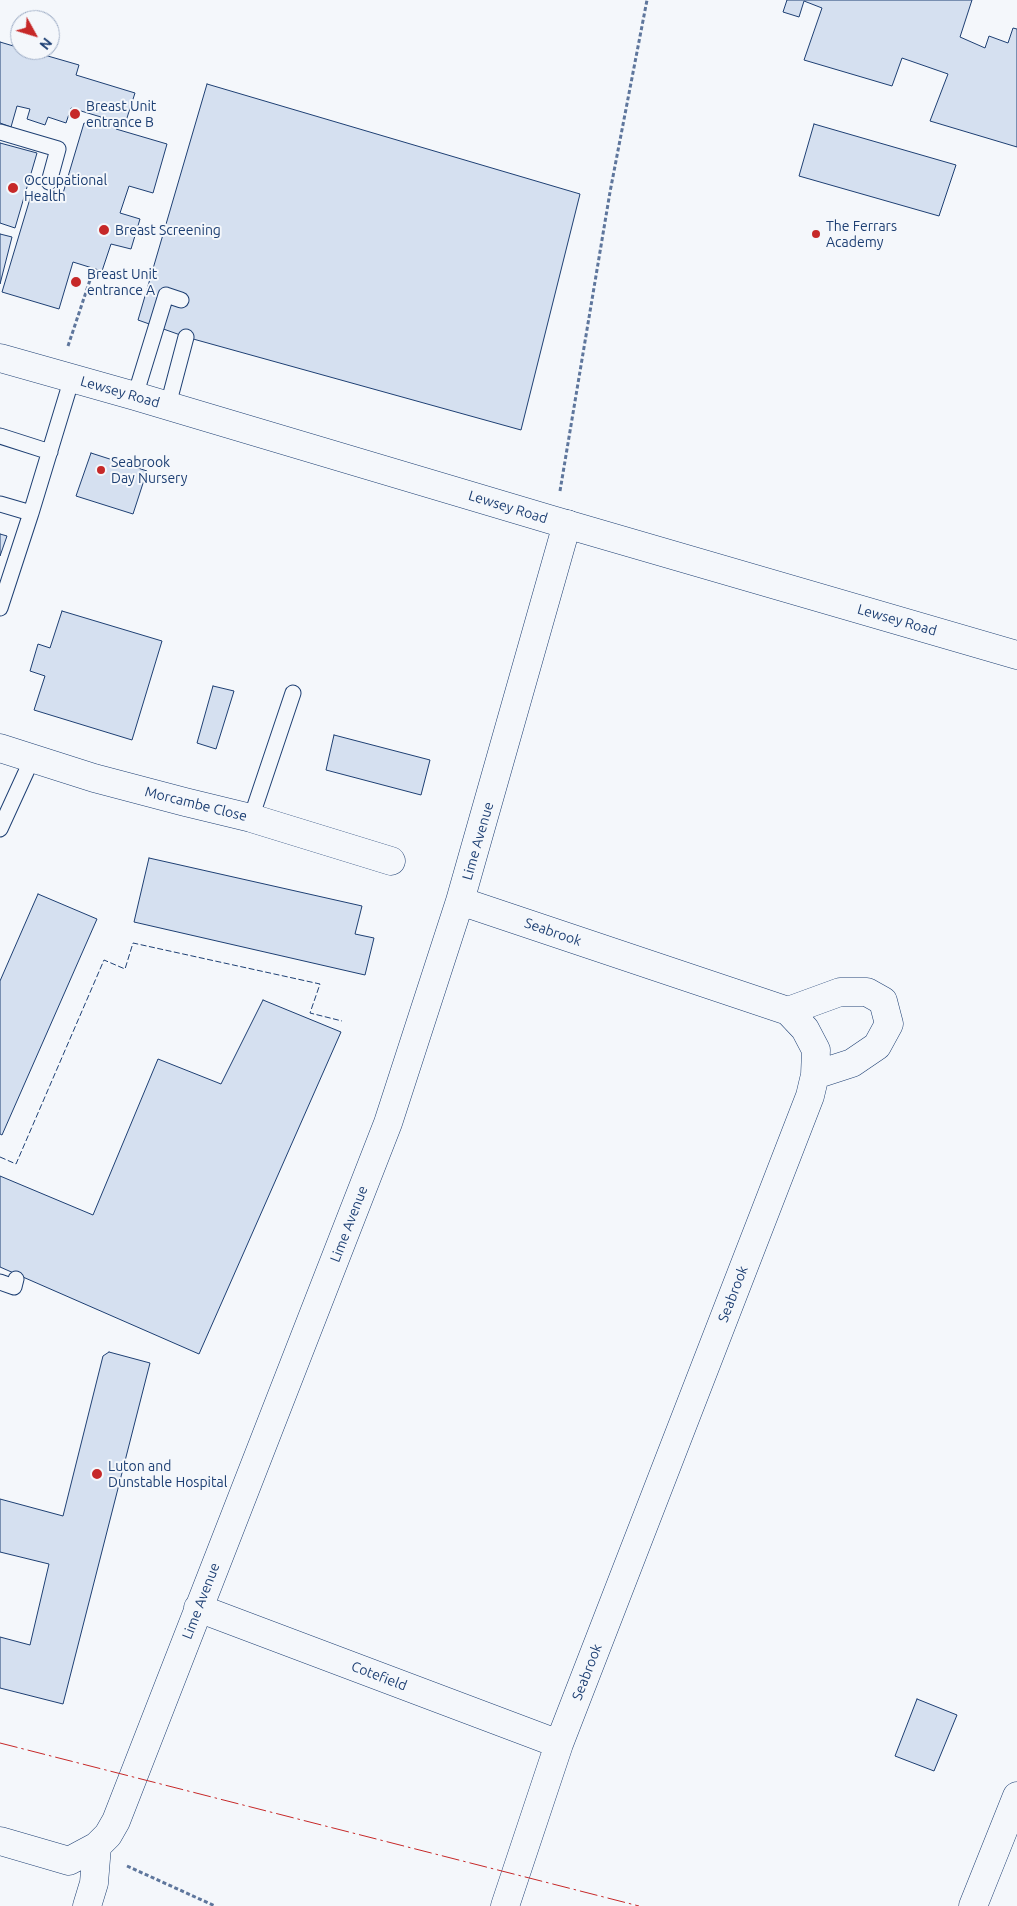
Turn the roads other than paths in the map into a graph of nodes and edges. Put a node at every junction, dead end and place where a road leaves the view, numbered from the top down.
1 (0, 132) edge
2 (49, 182) dead end
3 (182, 300) dead end
4 (186, 337) dead end
5 (0, 358) edge
6 (72, 378) junction
7 (135, 396) junction
8 (168, 405) junction
9 (0, 436) edge
10 (50, 452) junction
11 (0, 504) edge
12 (31, 513) junction
13 (560, 522) junction
14 (0, 608) edge
15 (1017, 655) edge
16 (294, 693) dead end
17 (0, 748) edge
18 (32, 760) junction
19 (252, 818) junction
20 (0, 829) edge
21 (391, 861) dead end
22 (460, 901) junction
23 (788, 1011) junction
24 (815, 1076) junction
25 (16, 1279) dead end
26 (0, 1282) edge
27 (198, 1608) junction
28 (560, 1744) junction
29 (1017, 1796) edge
30 (0, 1841) edge
31 (97, 1846) junction
32 (87, 1906) edge
33 (506, 1906) edge
34 (973, 1906) edge

1 - 2 lane
3 - 7 lane
4 - 8 lane
5 - 6 street, Lewsey Road
6 - 7 street, Lewsey Road
6 - 10 lane
7 - 8 street, Lewsey Road
8 - 13 street, Lewsey Road
9 - 10 lane
10 - 12 lane
11 - 12 lane
12 - 14 lane
13 - 15 street, Lewsey Road
13 - 22 street, Lime Avenue
16 - 19 lane
17 - 18 street, Morcambe Close
18 - 19 street, Morcambe Close
18 - 20 lane
19 - 21 street, Morcambe Close
22 - 23 street, Seabrook
22 - 27 street, Lime Avenue
23 - 24 street, Seabrook
23 - 24 street
24 - 28 street, Seabrook
25 - 26 lane
27 - 28 street, Cotefield
27 - 31 street, Lime Avenue
28 - 33 street, Seabrook
29 - 34 street
30 - 31 street
31 - 32 street

